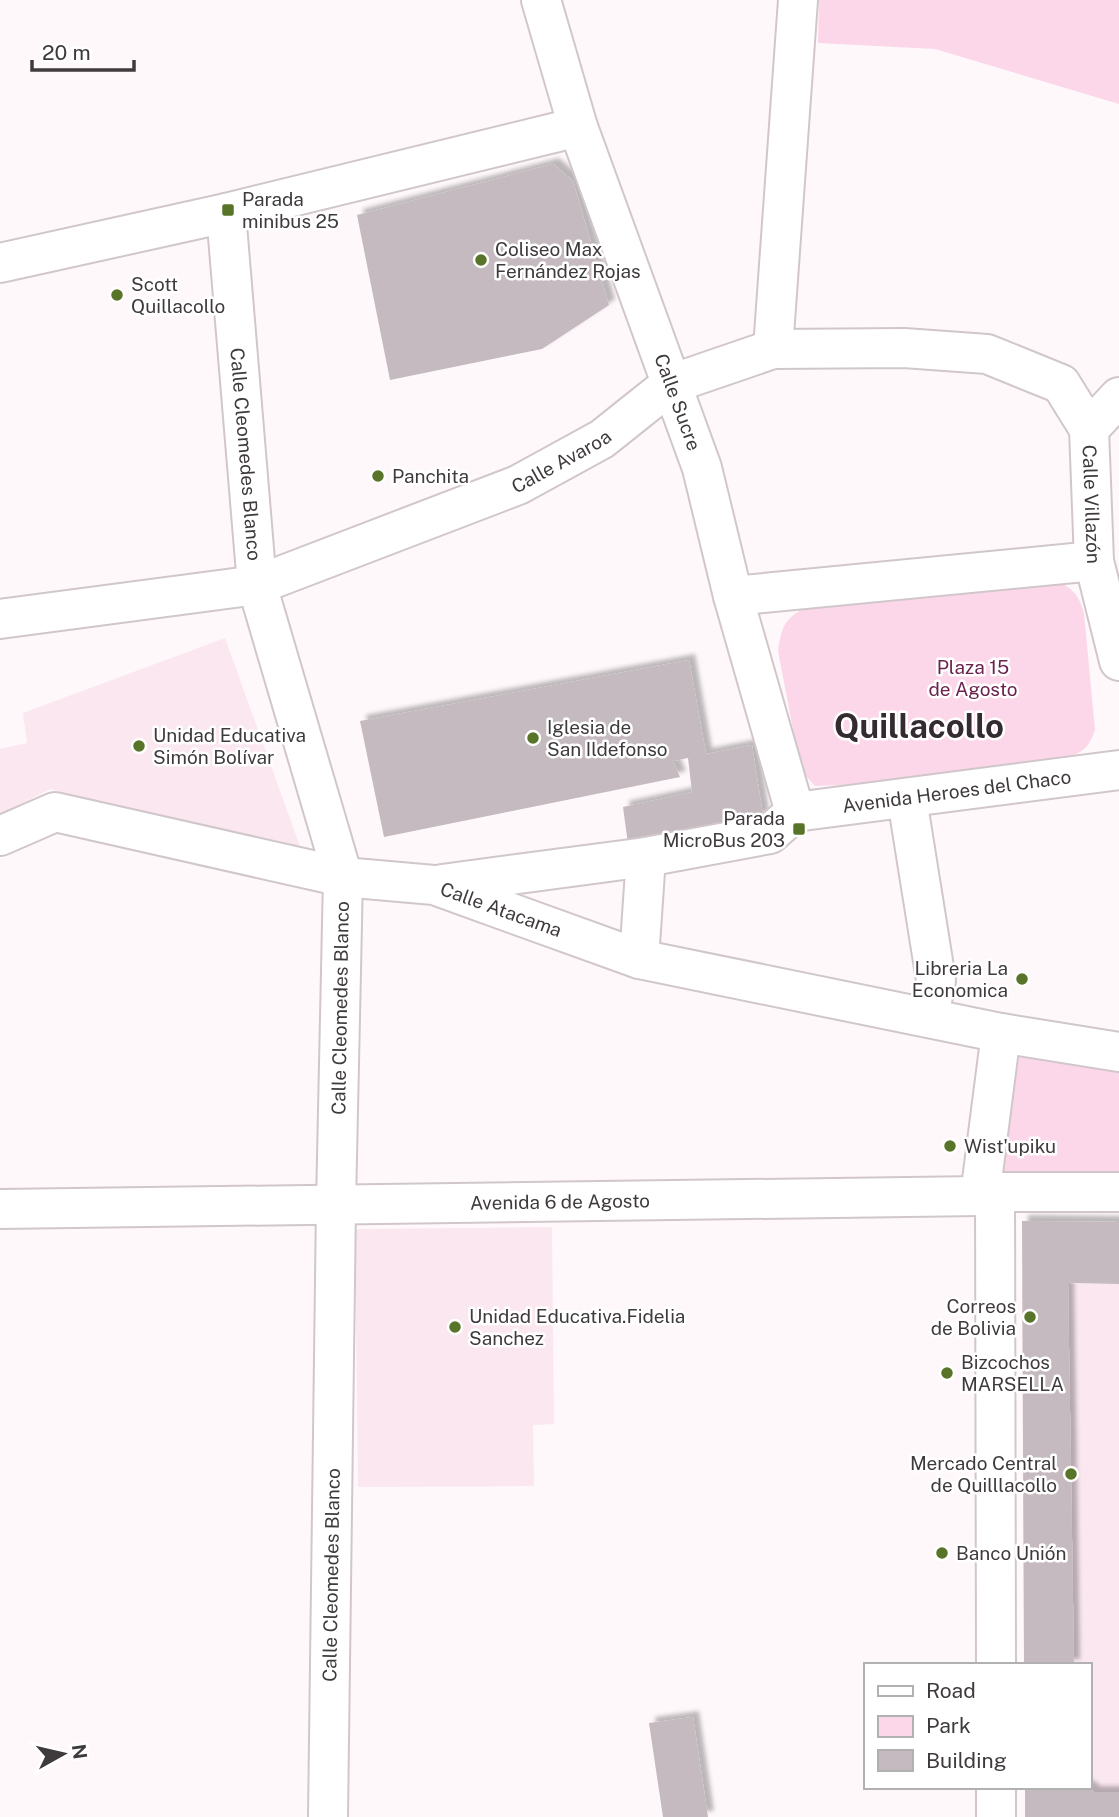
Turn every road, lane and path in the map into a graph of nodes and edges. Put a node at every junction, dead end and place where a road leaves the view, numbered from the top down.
1 (541, 0) edge
2 (799, 0) edge
3 (578, 127) junction
4 (226, 213) junction
5 (0, 263) edge
6 (773, 349) junction
7 (671, 384) junction
8 (1119, 397) edge
9 (1089, 429) junction
10 (1094, 561) junction
11 (257, 585) junction
12 (733, 597) junction
13 (0, 619) edge
14 (1119, 661) edge
15 (1119, 771) edge
16 (907, 799) junction
17 (795, 812) junction
18 (0, 836) edge
19 (646, 857) junction
20 (343, 877) junction
21 (434, 885) junction
22 (639, 959) junction
23 (929, 1017) junction
24 (1002, 1033) junction
25 (1119, 1052) edge
26 (1119, 1192) edge
27 (988, 1194) junction
28 (336, 1204) junction
29 (0, 1209) edge
30 (996, 1663) edge
31 (996, 1789) edge
32 (328, 1817) edge
33 (996, 1817) edge

1 - 3 street, Calle Sucre
2 - 6 street
3 - 4 street
3 - 7 street, Calle Sucre
4 - 5 street
4 - 11 street, Calle Cleomedes Blanco
6 - 7 street, Calle Avaroa
6 - 9 street, Calle Avaroa
7 - 11 street, Calle Avaroa
7 - 12 street, Calle Sucre
8 - 9 street
9 - 10 street, Calle Villazón
10 - 12 street
10 - 14 street, Calle Villazón
11 - 13 street, Calle Avaroa
11 - 20 street, Calle Cleomedes Blanco
12 - 17 street, Calle Sucre
15 - 16 street, Avenida Heroes del Chaco
16 - 17 street, Avenida Heroes del Chaco
16 - 23 street
17 - 19 street
18 - 20 street, Calle Atacama
19 - 21 street
19 - 22 street
20 - 21 street, Calle Atacama
20 - 28 street, Calle Cleomedes Blanco
21 - 22 street, Calle Atacama
22 - 23 street, Calle Atacama
23 - 24 street, Calle Atacama
24 - 25 street, Calle Atacama
24 - 27 street
26 - 27 street, Avenida 6 de Agosto
27 - 28 street, Avenida 6 de Agosto
27 - 30 street
28 - 29 street, Avenida 6 de Agosto
28 - 32 street, Calle Cleomedes Blanco
31 - 33 street

